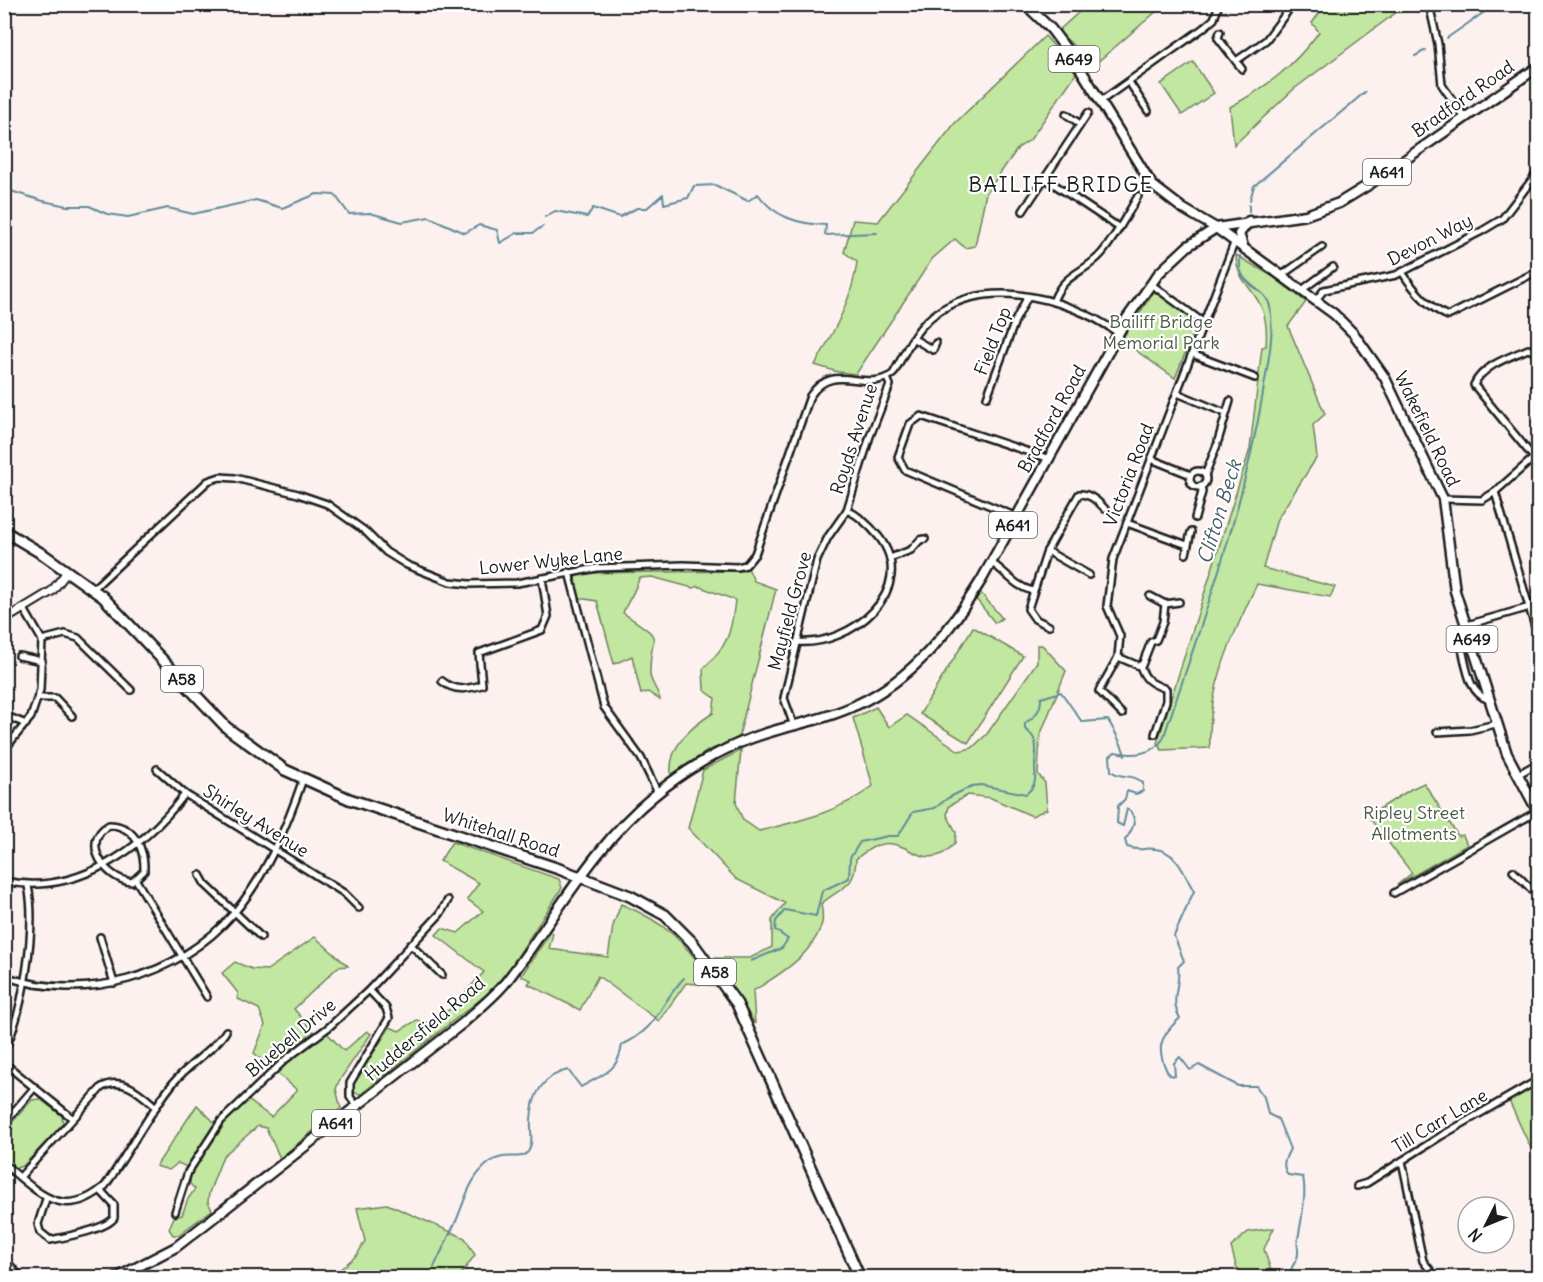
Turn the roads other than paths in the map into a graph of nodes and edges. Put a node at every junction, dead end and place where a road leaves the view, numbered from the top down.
1 (1025, 4) edge
2 (1219, 4) edge
3 (1428, 4) edge
4 (1291, 5) edge
5 (1220, 32) dead end
6 (1236, 61) junction
7 (1539, 68) edge
8 (1242, 69) dead end
9 (1129, 82) junction
10 (1101, 101) junction
11 (1148, 111) dead end
12 (1088, 113) dead end
13 (1066, 114) dead end
14 (1465, 118) junction
15 (1080, 124) junction
16 (1539, 172) edge
17 (1046, 179) junction
18 (1138, 196) dead end
19 (1023, 211) dead end
20 (1250, 221) junction
21 (1118, 227) junction
22 (1216, 228) junction
23 (1235, 241) junction
24 (1322, 247) dead end
25 (1244, 248) junction
26 (1333, 267) dead end
27 (1402, 272) junction
28 (1539, 272) edge
29 (1282, 275) junction
30 (1151, 284) junction
31 (1302, 290) junction
32 (1027, 298) junction
33 (1316, 300) junction
34 (1053, 302) junction
35 (1204, 323) junction
36 (1118, 333) junction
37 (914, 339) junction
38 (936, 343) dead end
39 (1539, 353) edge
40 (1192, 354) junction
41 (887, 378) junction
42 (1256, 378) dead end
43 (1177, 393) junction
44 (987, 397) dead end
45 (1230, 401) dead end
46 (1225, 413) junction
47 (1536, 456) edge
48 (1050, 459) junction
49 (1151, 459) junction
50 (1191, 475) junction
51 (1205, 475) junction
52 (1201, 486) junction
53 (1495, 492) junction
54 (1443, 499) junction
55 (1105, 509) dead end
56 (847, 510) junction
57 (1017, 517) junction
58 (1195, 518) dead end
59 (1126, 523) junction
60 (4, 531) edge
61 (1191, 532) dead end
62 (925, 539) dead end
63 (1187, 545) junction
64 (1047, 551) junction
65 (1186, 554) dead end
66 (890, 558) junction
67 (992, 562) junction
68 (67, 572) junction
69 (569, 572) junction
70 (1089, 575) dead end
71 (542, 578) junction
72 (93, 590) junction
73 (1032, 591) junction
74 (1150, 596) dead end
75 (1179, 602) dead end
76 (1165, 604) junction
77 (1530, 607) junction
78 (24, 609) junction
79 (4, 620) edge
80 (1467, 625) junction
81 (1049, 626) dead end
82 (1539, 637) edge
83 (42, 640) junction
84 (796, 642) junction
85 (1462, 649) dead end
86 (19, 656) dead end
87 (1119, 657) junction
88 (42, 661) junction
89 (1140, 665) junction
90 (442, 681) dead end
91 (131, 690) dead end
92 (38, 698) junction
93 (1489, 700) junction
94 (1122, 714) dead end
95 (4, 715) edge
96 (72, 716) dead end
97 (26, 723) junction
98 (1496, 724) junction
99 (794, 726) junction
100 (1437, 732) dead end
101 (1155, 734) dead end
102 (742, 743) joint
103 (4, 750) edge
104 (1539, 763) edge
105 (157, 768) dead end
106 (1517, 776) junction
107 (303, 779) junction
108 (657, 792) junction
109 (185, 794) junction
110 (1538, 812) edge
111 (138, 843) junction
112 (274, 850) junction
113 (102, 865) junction
114 (1513, 871) dead end
115 (200, 875) dead end
116 (579, 877) junction
117 (4, 880) edge
118 (136, 880) junction
119 (28, 886) junction
120 (1394, 893) dead end
121 (1539, 896) edge
122 (448, 900) dead end
123 (359, 908) dead end
124 (234, 913) junction
125 (100, 937) dead end
126 (261, 937) dead end
127 (411, 944) junction
128 (181, 955) junction
129 (442, 975) dead end
130 (4, 976) edge
131 (24, 982) junction
132 (114, 983) junction
133 (369, 990) junction
134 (207, 997) dead end
135 (226, 1031) dead end
136 (4, 1052) edge
137 (4, 1063) edge
138 (1539, 1080) edge
139 (35, 1087) junction
140 (357, 1106) junction
141 (156, 1107) junction
142 (72, 1118) junction
143 (4, 1123) edge
144 (1402, 1161) junction
145 (4, 1164) edge
146 (20, 1177) junction
147 (1357, 1186) dead end
148 (100, 1190) junction
149 (46, 1199) junction
150 (175, 1212) dead end
151 (4, 1258) edge
152 (1431, 1271) dead end
153 (21, 1278) edge
154 (116, 1278) edge
155 (860, 1278) edge

1 - 10 main road, A649
2 - 9 street
3 - 14 street
4 - 6 street
5 - 6 street
6 - 8 street
7 - 14 main road, Bradford Road / A641
9 - 10 street
9 - 11 street
10 - 22 main road, A649
12 - 15 street
13 - 15 street
14 - 20 main road, Bradford Road / A641
15 - 17 street
16 - 27 street, Devon Way
17 - 19 street
17 - 21 street
18 - 21 street
20 - 22 main road, Bradford Road / A641
20 - 25 main road
21 - 34 street
22 - 23 main road, Wakefield Road / A649
22 - 30 main road, Bradford Road / A641
23 - 25 main road, Wakefield Road / A649
23 - 35 street, Victoria Road
24 - 29 street
25 - 29 main road, Wakefield Road / A649
26 - 31 street
27 - 28 street
27 - 33 street, Devon Way
29 - 31 main road, Wakefield Road / A649
30 - 35 street
30 - 36 main road, Bradford Road / A641
31 - 33 main road, Wakefield Road / A649
32 - 34 street
32 - 37 street
32 - 44 street, Field Top
33 - 54 main road, Wakefield Road / A649
34 - 36 street
35 - 40 street, Victoria Road
36 - 48 main road, Bradford Road / A641
37 - 38 street
37 - 41 street
39 - 47 street
40 - 42 street
40 - 43 street, Victoria Road
41 - 56 street, Royds Avenue
41 - 69 street, Lower Wyke Lane
43 - 46 street
43 - 49 street, Victoria Road
45 - 46 street
46 - 51 street
47 - 53 street
48 - 57 main road, Bradford Road / A641
48 - 57 street
49 - 50 street
49 - 59 street, Victoria Road
50 - 51 street
50 - 52 street
51 - 52 street
52 - 58 street
53 - 54 street
53 - 77 street
54 - 80 main road, Wakefield Road / A649
55 - 64 street
56 - 66 street
56 - 84 street, Mayfield Grove
57 - 67 main road, Bradford Road / A641
59 - 63 street
59 - 87 street, Victoria Road
60 - 68 highway, Whitehall Road / A58
61 - 63 street
62 - 66 street
63 - 65 street
64 - 70 street
64 - 73 street
66 - 84 street
67 - 73 street
67 - 99 main road, Bradford Road / A641
68 - 72 highway, Whitehall Road / A58
68 - 78 street
69 - 71 street, Lower Wyke Lane
69 - 108 street
71 - 72 street, Lower Wyke Lane
71 - 90 street
72 - 107 highway, Whitehall Road / A58
73 - 81 street
74 - 76 street
75 - 76 street
76 - 89 street
77 - 80 street
77 - 82 street
78 - 79 street
78 - 83 street
80 - 93 main road, Wakefield Road / A649
83 - 88 street
83 - 91 street
84 - 99 street, Mayfield Grove
85 - 93 street
86 - 88 street
87 - 89 street
87 - 94 street
88 - 92 street
89 - 101 street
92 - 96 street
92 - 97 street
93 - 98 main road, Wakefield Road / A649
95 - 97 street
97 - 103 street
98 - 100 street
98 - 106 main road, Wakefield Road / A649
99 - 102 main road, Bradford Road / A641
102 - 108 main road, Huddersfield Road / A641
104 - 106 street
105 - 109 street, Shirley Avenue
106 - 110 main road, Wakefield Road / A649
107 - 112 street
107 - 116 highway, Whitehall Road / A58
108 - 116 main road, Huddersfield Road / A641
109 - 111 street
109 - 112 street, Shirley Avenue
110 - 120 street
111 - 113 street
111 - 113 street
111 - 118 street
112 - 123 street, Shirley Avenue
112 - 124 street
113 - 118 street
113 - 119 street
114 - 121 street
115 - 124 street
116 - 140 main road, Huddersfield Road / A641
116 - 155 highway, Whitehall Road / A58
117 - 119 street
118 - 128 street
119 - 131 street
122 - 127 street, Bluebell Drive
124 - 126 street
124 - 128 street
125 - 132 street
127 - 129 street
127 - 133 street, Bluebell Drive
128 - 132 street
128 - 134 street
130 - 131 street
131 - 132 street
131 - 136 street
133 - 140 street
133 - 150 street, Bluebell Drive
135 - 141 street
137 - 139 street
138 - 144 street, Till Carr Lane
139 - 142 street
139 - 143 street
140 - 154 main road, Huddersfield Road / A641
141 - 142 street
141 - 148 street
142 - 146 street
144 - 147 street, Till Carr Lane
144 - 152 street
145 - 146 street
146 - 149 street
148 - 149 street
148 - 149 street
151 - 153 street

